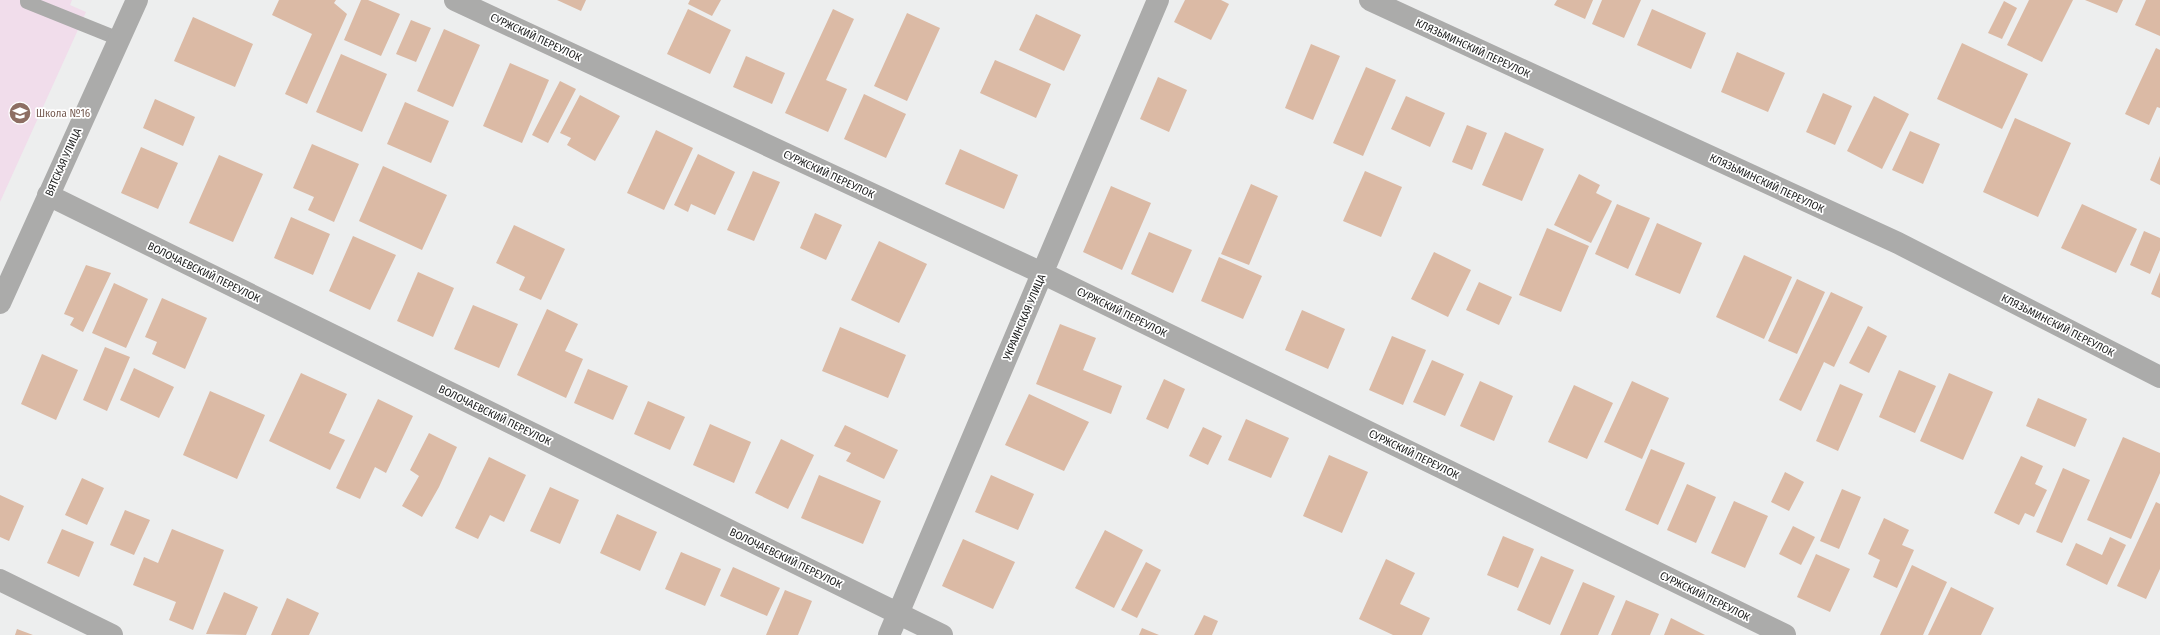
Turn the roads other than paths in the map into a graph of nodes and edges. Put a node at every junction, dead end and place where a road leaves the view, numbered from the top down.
1 (27, 0) edge
2 (137, 0) edge
3 (455, 0) edge
4 (1158, 0) edge
5 (1370, 0) edge
6 (119, 39) junction
7 (48, 195) junction
8 (1042, 274) junction
9 (0, 303) edge
10 (2160, 377) edge
11 (0, 580) edge
12 (898, 614) junction
13 (112, 635) edge
14 (889, 635) edge
15 (942, 635) edge
16 (1785, 635) edge

1 - 6 lane
2 - 6 street, ВЯТСКАЯ УЛИЦА
3 - 8 street, СУРЖСКИЙ ПЕРЕУЛОК
4 - 8 street, УКРАИНСКАЯ УЛИЦА
5 - 10 street, КЛЯЗЬМИНСКИЙ ПЕРЕУЛОК
6 - 7 street, ВЯТСКАЯ УЛИЦА
7 - 9 street, ВЯТСКАЯ УЛИЦА
7 - 12 street, ВОЛОЧАЕВСКИЙ ПЕРЕУЛОК
8 - 12 street, УКРАИНСКАЯ УЛИЦА
8 - 16 street, СУРЖСКИЙ ПЕРЕУЛОК
11 - 13 street
12 - 14 street, УКРАИНСКАЯ УЛИЦА
12 - 15 street, ВОЛОЧАЕВСКИЙ ПЕРЕУЛОК

